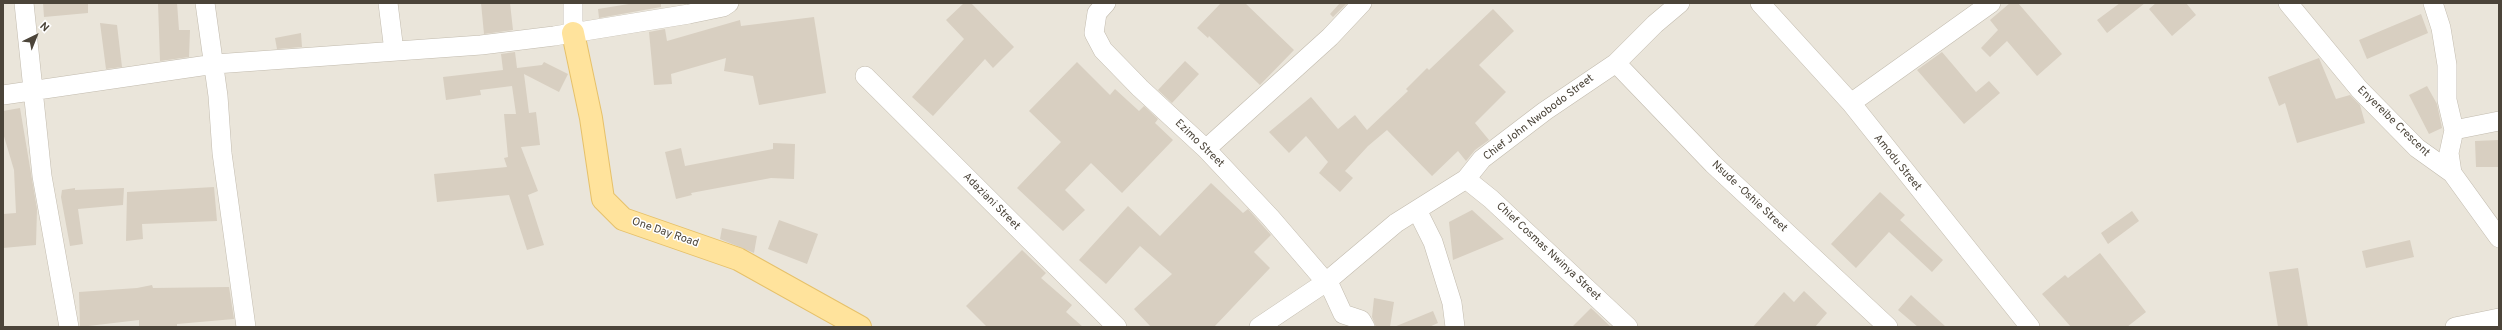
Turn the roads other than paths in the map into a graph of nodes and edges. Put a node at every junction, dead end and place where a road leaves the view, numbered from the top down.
1 (24, 3) edge
2 (206, 3) edge
3 (388, 3) edge
4 (572, 3) edge
5 (729, 3) edge
6 (1106, 3) edge
7 (1362, 3) edge
8 (1680, 3) edge
9 (1760, 3) edge
10 (1991, 3) edge
11 (2288, 3) edge
12 (2433, 3) edge
13 (573, 33) junction
14 (394, 51) junction
15 (1616, 63) junction
16 (214, 64) junction
17 (865, 76) dead end
18 (32, 92) junction
19 (3, 96) edge
20 (1850, 103) junction
21 (2499, 121) edge
22 (2454, 130) junction
23 (1206, 149) junction
24 (2452, 173) junction
25 (1466, 179) junction
26 (1417, 210) junction
27 (2499, 238) edge
28 (1326, 282) junction
29 (2499, 318) edge
30 (69, 327) edge
31 (246, 327) edge
32 (860, 327) edge
33 (1117, 327) edge
34 (1259, 327) edge
35 (1366, 327) edge
36 (1455, 327) edge
37 (1628, 327) edge
38 (1888, 327) edge
39 (2030, 327) edge
40 (2455, 327) edge

1 - 18 street
2 - 16 street
3 - 14 street
4 - 13 street
5 - 13 street
6 - 23 street, Ezimo Street
7 - 23 street
8 - 15 street, Chief John Nwobodo Street
9 - 20 street, Amodu Street
10 - 20 street
11 - 24 street, Enyereibe Crescent
12 - 22 street
13 - 14 street
13 - 32 main road, One Day Road
14 - 16 street
15 - 25 street, Chief John Nwobodo Street
15 - 38 street, Nsude -Oshie Street
16 - 18 street
16 - 31 street
17 - 33 street, Adaziani Street
18 - 19 street
18 - 30 street
20 - 39 street, Amodu Street
21 - 22 street
22 - 24 street
23 - 28 street, Ezimo Street
24 - 27 street, Enyereibe Crescent
25 - 26 street, Chief John Nwobodo Street
25 - 37 street, Chief Cosmas Nwinya Street
26 - 28 street, Chief John Nwobodo Street
26 - 36 street
28 - 34 street, Chief John Nwobodo Street
28 - 35 street, Ezimo Street
29 - 40 street

